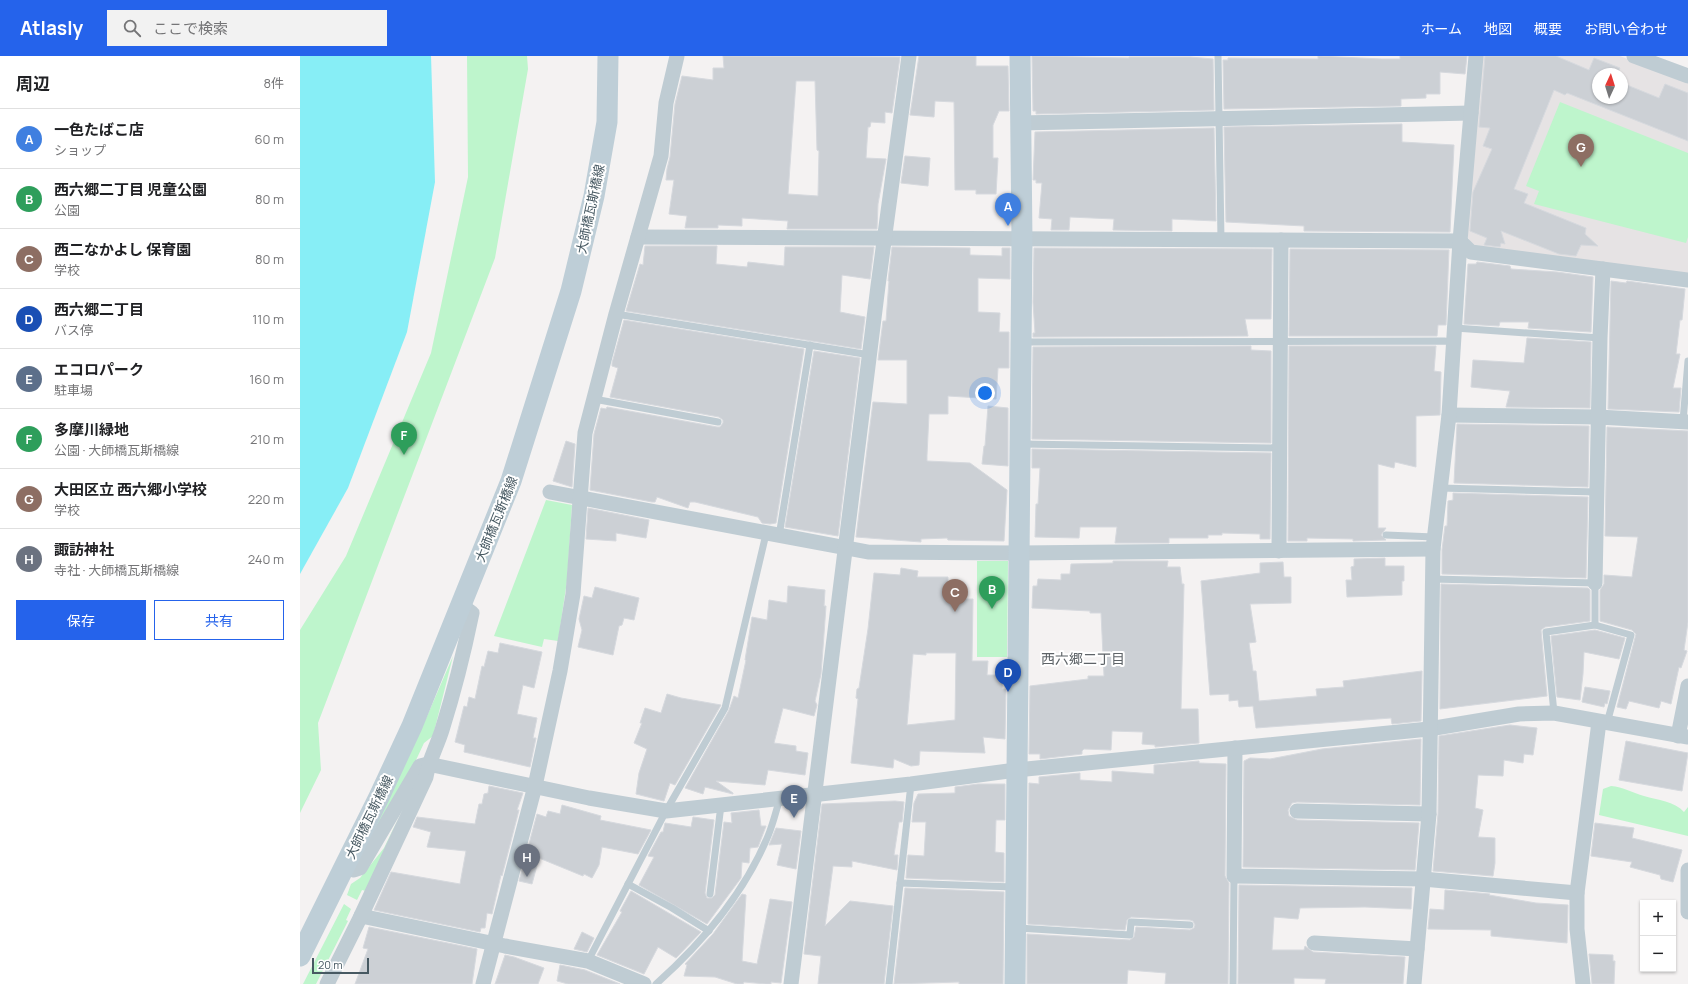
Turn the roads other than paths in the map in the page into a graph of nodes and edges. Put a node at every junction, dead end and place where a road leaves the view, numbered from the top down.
1 (608, 56) edge
2 (677, 56) edge
3 (909, 56) edge
4 (1020, 56) edge
5 (1218, 56) edge
6 (1476, 56) edge
7 (1634, 56) edge
8 (1688, 76) edge
9 (1471, 113) junction
10 (1219, 118) junction
11 (1020, 123) junction
12 (638, 237) junction
13 (885, 238) junction
14 (1022, 240) junction
15 (1220, 240) junction
16 (1281, 240) junction
17 (1460, 241) junction
18 (1604, 269) junction
19 (1688, 280) edge
20 (616, 314) junction
21 (1454, 335) junction
22 (1600, 338) junction
23 (1280, 341) junction
24 (1020, 342) junction
25 (810, 345) junction
26 (870, 355) junction
27 (1688, 361) edge
28 (594, 399) junction
29 (1449, 415) junction
30 (1598, 418) junction
31 (718, 422) dead end
32 (1686, 422) edge
33 (1019, 444) junction
34 (1280, 448) junction
35 (1440, 488) junction
36 (550, 492) dead end
37 (1597, 492) junction
38 (580, 498) junction
39 (773, 535) junction
40 (1386, 535) dead end
41 (1434, 543) junction
42 (846, 549) junction
43 (1279, 551) junction
44 (1019, 553) junction
45 (1432, 579) junction
46 (1595, 583) junction
47 (461, 605) junction
48 (1595, 625) junction
49 (1688, 688) edge
50 (1554, 713) junction
51 (1603, 722) junction
52 (1430, 729) junction
53 (1683, 737) edge
54 (1235, 748) junction
55 (428, 764) junction
56 (1016, 770) junction
57 (911, 784) junction
58 (535, 786) junction
59 (814, 794) junction
60 (780, 798) junction
61 (721, 805) junction
62 (666, 811) junction
63 (1297, 811) dead end
64 (1429, 814) junction
65 (344, 867) junction
66 (1688, 870) edge
67 (1234, 876) junction
68 (1423, 879) junction
69 (900, 883) junction
70 (628, 884) junction
71 (1016, 887) junction
72 (1577, 893) junction
73 (710, 894) dead end
74 (1688, 912) edge
75 (361, 916) junction
76 (1190, 925) dead end
77 (1015, 928) junction
78 (709, 931) junction
79 (1314, 943) dead end
80 (494, 944) junction
81 (1417, 949) junction
82 (300, 956) edge
83 (588, 961) junction
84 (327, 984) edge
85 (483, 984) edge
86 (644, 984) edge
87 (656, 984) edge
88 (791, 984) edge
89 (889, 984) edge
90 (1015, 984) edge
91 (1233, 984) edge
92 (1414, 984) edge
93 (1582, 984) edge

1 - 47 street, 大師橋瓦斯橋線
2 - 12 street
3 - 13 street
4 - 11 street
5 - 10 lane
6 - 9 street
7 - 8 street
9 - 10 street
9 - 17 street
10 - 11 street
10 - 15 lane
11 - 14 street
12 - 13 street
12 - 20 street
13 - 14 street
13 - 26 street
14 - 15 street
14 - 24 street
15 - 16 street
16 - 17 street
16 - 23 street
17 - 18 street
17 - 21 street
18 - 19 street
18 - 22 street
20 - 25 lane
20 - 28 street
21 - 22 lane
21 - 23 lane
21 - 29 street
22 - 30 street
23 - 24 lane
23 - 34 street
24 - 33 street
25 - 26 lane
25 - 39 lane
26 - 42 street
27 - 32 lane
28 - 31 lane
28 - 38 street
29 - 30 street
29 - 35 street
30 - 32 street
30 - 37 street
33 - 34 lane
33 - 44 street
34 - 43 street
35 - 37 lane
35 - 41 street
36 - 38 street
37 - 46 street
38 - 39 street
38 - 58 street
39 - 42 street
39 - 62 lane
40 - 41 lane
41 - 43 street
41 - 45 street
42 - 44 street
42 - 59 street
43 - 44 street
44 - 56 street
45 - 46 lane
45 - 52 street
46 - 48 lane
47 - 55 street
47 - 65 street, 大師橋瓦斯橋線
48 - 50 lane
48 - 51 lane
49 - 53 street
50 - 51 street
50 - 52 street
51 - 53 street
51 - 72 street
52 - 54 street
52 - 64 street
54 - 56 street
54 - 67 street
55 - 58 street
55 - 65 street
55 - 75 street
56 - 57 street
56 - 71 street
57 - 59 street
57 - 69 lane
58 - 62 street
58 - 80 street
59 - 60 street
59 - 88 street
60 - 61 street
60 - 78 lane
61 - 62 street
61 - 73 lane
62 - 70 lane
63 - 64 street
64 - 68 street
65 - 82 street, 大師橋瓦斯橋線
66 - 74 street
67 - 68 street
67 - 91 lane
68 - 72 street
68 - 81 street
69 - 71 lane
69 - 89 lane
70 - 78 lane
70 - 83 lane
71 - 77 street
72 - 93 street
75 - 80 street
75 - 84 street
76 - 77 lane
77 - 90 street
78 - 87 lane
79 - 81 street
80 - 83 street
80 - 85 street
81 - 92 street
83 - 86 street

